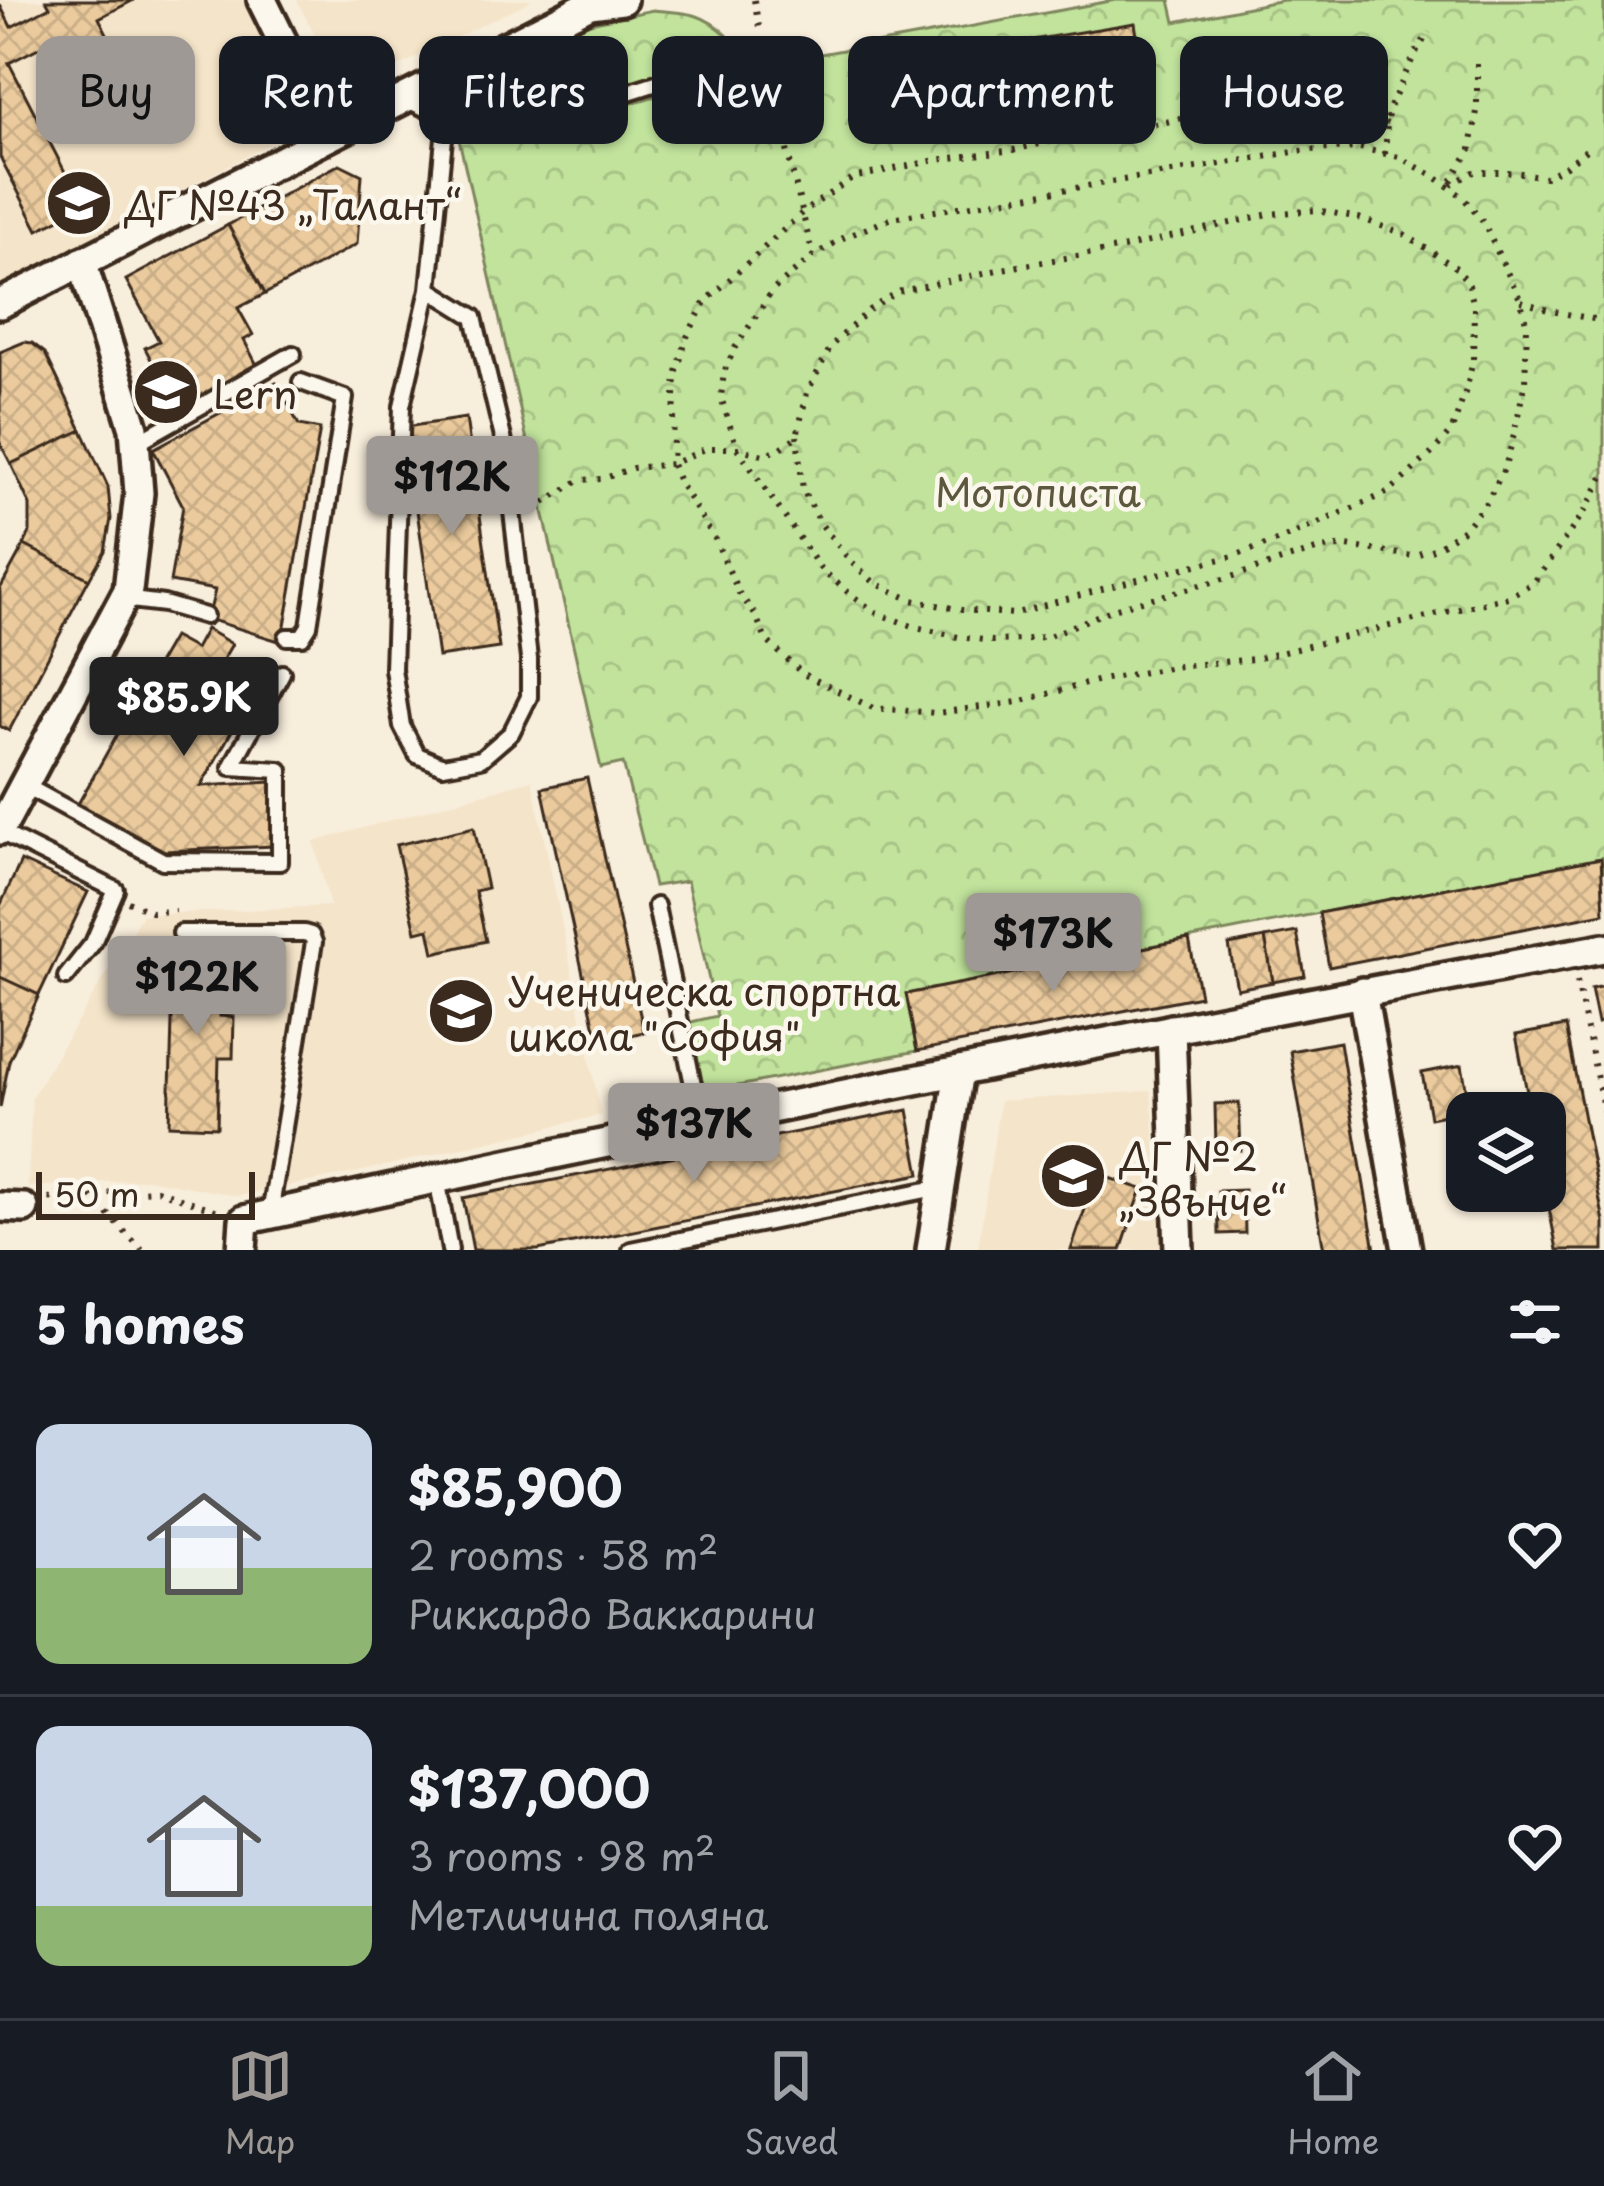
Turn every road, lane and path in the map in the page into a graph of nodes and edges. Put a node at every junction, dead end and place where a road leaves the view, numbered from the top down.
1 (262, 0) edge
2 (622, 0) edge
3 (754, 0) edge
4 (594, 2) edge
5 (1430, 32) dead end
6 (280, 36) edge
7 (761, 36) edge
8 (1477, 64) dead end
9 (404, 99) junction
10 (395, 103) edge
11 (419, 106) edge
12 (1388, 111) edge
13 (1180, 118) edge
14 (313, 144) edge
15 (443, 144) edge
16 (786, 144) edge
17 (1385, 144) edge
18 (1591, 146) dead end
19 (1384, 154) junction
20 (1448, 186) junction
21 (802, 212) junction
22 (813, 256) junction
23 (82, 262) junction
24 (428, 289) junction
25 (1521, 301) junction
26 (0, 304) edge
27 (1604, 321) edge
28 (293, 354) dead end
29 (301, 382) dead end
30 (797, 436) junction
31 (136, 443) junction
32 (737, 448) junction
33 (672, 464) junction
34 (1604, 475) edge
35 (513, 527) junction
36 (123, 598) junction
37 (205, 616) dead end
38 (287, 637) dead end
39 (282, 673) dead end
40 (24, 785) junction
41 (0, 831) edge
42 (113, 897) junction
43 (656, 906) dead end
44 (175, 911) dead end
45 (181, 933) dead end
46 (1604, 948) edge
47 (1571, 954) junction
48 (66, 977) dead end
49 (1362, 992) junction
50 (1171, 1029) junction
51 (959, 1071) junction
52 (1604, 1113) edge
53 (701, 1123) junction
54 (436, 1178) junction
55 (941, 1186) junction
56 (89, 1194) junction
57 (12, 1207) edge
58 (257, 1217) junction
59 (142, 1250) edge
60 (242, 1250) edge
61 (450, 1250) edge
62 (631, 1250) edge
63 (931, 1250) edge
64 (1179, 1250) edge
65 (1407, 1250) edge

1 - 6 street
2 - 4 street
3 - 7 path
4 - 9 street
5 - 12 path
8 - 20 path
9 - 10 street
9 - 11 lane
13 - 21 path
14 - 23 street
15 - 24 lane
16 - 21 path
17 - 19 path
18 - 20 path
19 - 20 path
19 - 22 path
20 - 25 path
21 - 22 path
21 - 33 path
22 - 32 path
23 - 26 street
23 - 31 street
24 - 35 lane
24 - 35 lane
25 - 27 path
25 - 32 path
28 - 31 lane
29 - 38 lane
30 - 30 path
30 - 32 path
31 - 36 street
32 - 33 path
33 - 34 path
33 - 35 path
36 - 37 lane
36 - 40 street
39 - 40 lane
40 - 41 street
41 - 42 lane
42 - 44 path
42 - 48 lane
43 - 53 lane
45 - 58 lane
46 - 47 street
47 - 49 street
47 - 52 path
49 - 50 street
49 - 65 street
50 - 51 street
50 - 64 street
51 - 53 street
51 - 55 street
53 - 54 street
54 - 58 street
54 - 61 lane
55 - 62 lane
55 - 63 street
56 - 57 path
56 - 58 path
56 - 59 path
58 - 60 street

